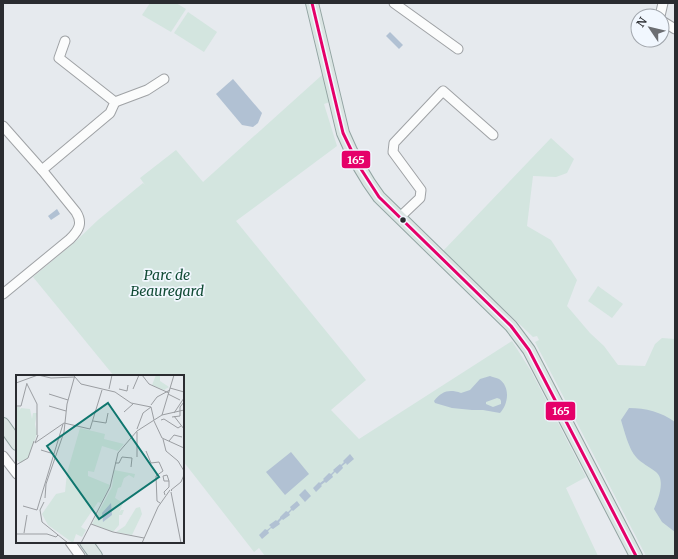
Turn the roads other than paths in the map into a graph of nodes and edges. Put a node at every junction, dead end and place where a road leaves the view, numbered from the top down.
1 (312, 3) edge
2 (394, 3) edge
3 (65, 41) dead end
4 (458, 49) dead end
5 (164, 79) dead end
6 (115, 102) junction
7 (3, 126) edge
8 (493, 135) dead end
9 (42, 170) junction
10 (400, 217) junction
11 (3, 294) edge
12 (3, 424) edge
13 (16, 443) edge
14 (3, 456) edge
15 (16, 473) edge
16 (71, 543) edge
17 (87, 543) edge
18 (78, 555) edge
19 (96, 556) edge
20 (636, 556) edge

1 - 10 main road
2 - 4 street
3 - 6 street
5 - 6 street
6 - 9 street
7 - 9 street
8 - 10 street
9 - 11 street
10 - 20 main road
12 - 13 main road
14 - 15 street
16 - 18 street
17 - 19 main road

